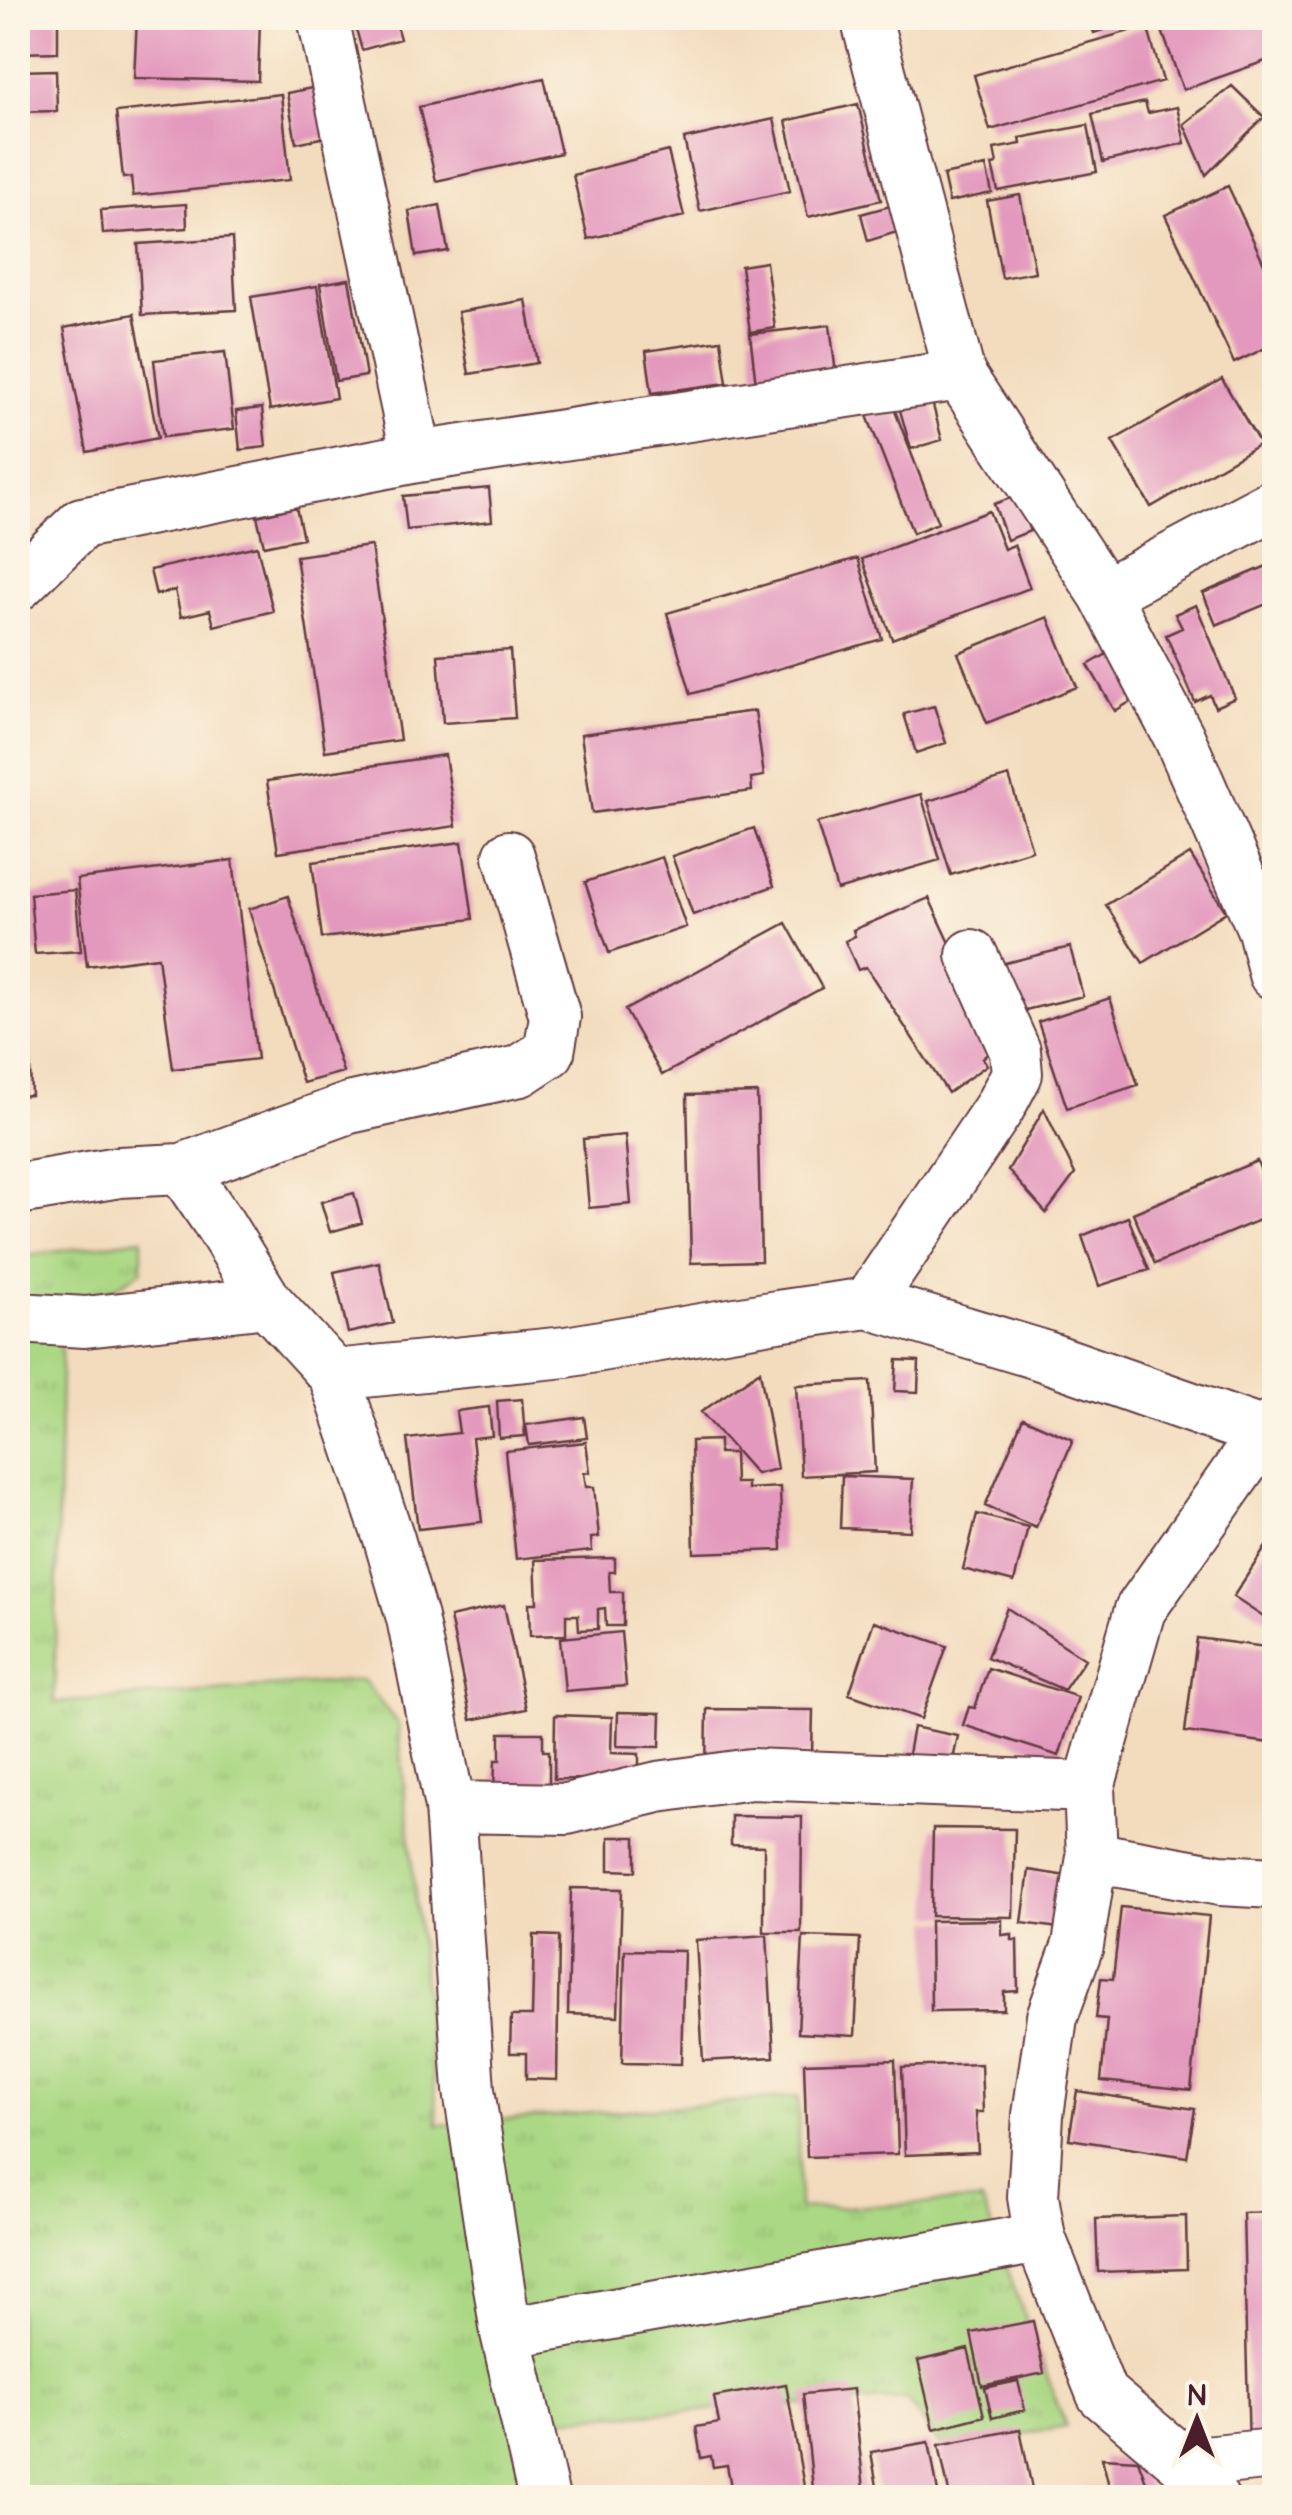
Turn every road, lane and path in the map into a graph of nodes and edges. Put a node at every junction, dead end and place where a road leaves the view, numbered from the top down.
1 (324, 18) edge
2 (866, 18) edge
3 (960, 375) junction
4 (417, 457) junction
5 (1274, 504) edge
6 (18, 585) edge
7 (1104, 594) junction
8 (509, 856) dead end
9 (972, 955) dead end
10 (1274, 974) edge
11 (182, 1169) junction
12 (18, 1189) edge
13 (267, 1302) junction
14 (868, 1303) junction
15 (18, 1318) edge
16 (334, 1375) junction
17 (1269, 1428) edge
18 (1089, 1787) junction
19 (450, 1806) junction
20 (1092, 1857) junction
21 (1274, 1884) edge
22 (1040, 2238) junction
23 (506, 2333) junction
24 (1274, 2454) edge
25 (1199, 2480) edge
26 (544, 2498) edge

1 - 4 street
2 - 3 street
3 - 4 street
3 - 7 street
4 - 6 street
5 - 7 street
7 - 10 street
8 - 11 street
9 - 14 street
11 - 12 street
11 - 13 street
13 - 15 street
13 - 16 street
14 - 16 street
14 - 17 street
16 - 19 street
17 - 18 street
18 - 19 street
18 - 20 street
19 - 23 street
20 - 21 street
20 - 22 street
22 - 23 street
22 - 25 street
23 - 26 street
24 - 25 street

